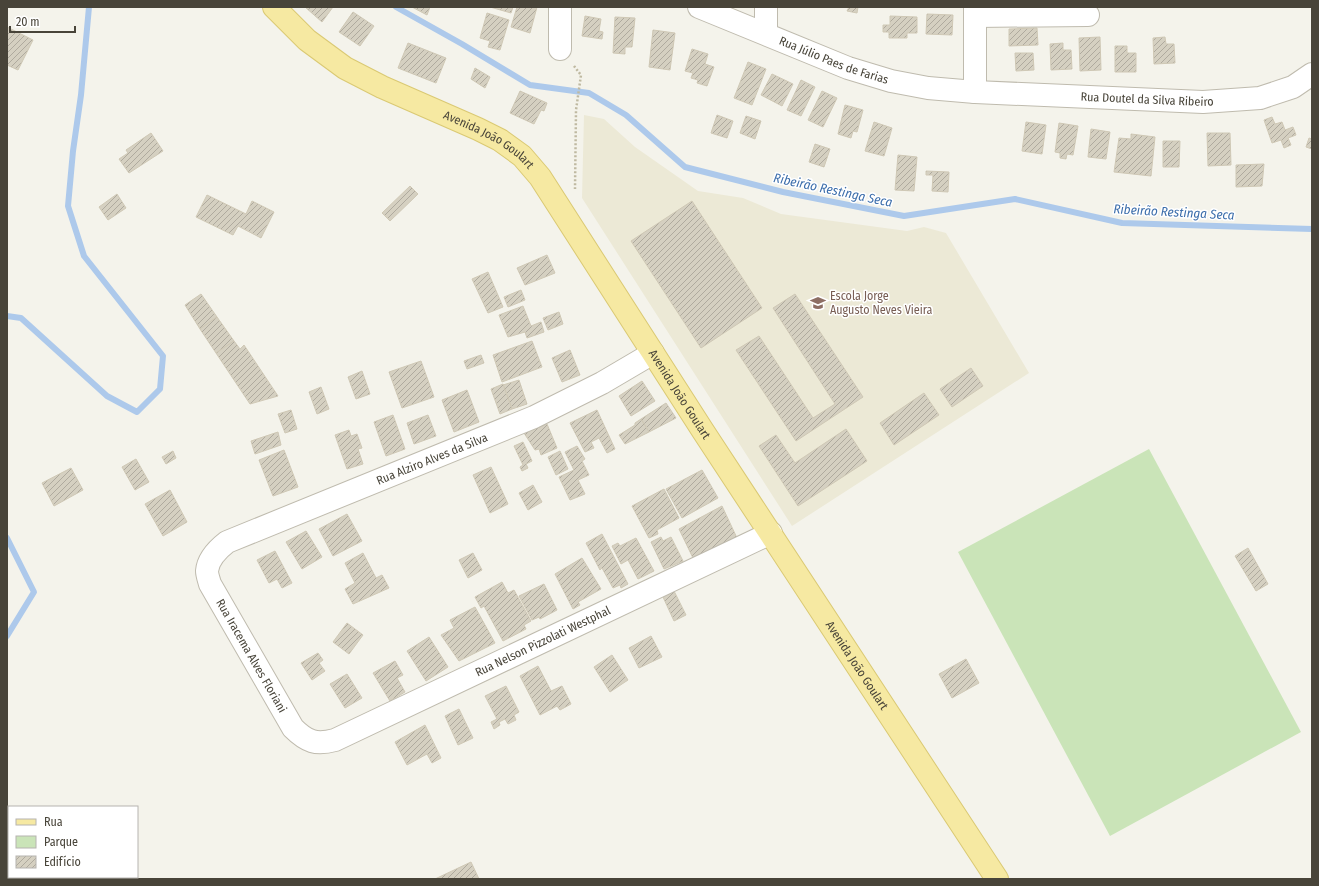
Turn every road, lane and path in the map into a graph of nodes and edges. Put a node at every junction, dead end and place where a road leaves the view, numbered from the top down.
1 (274, 7) edge
2 (560, 7) edge
3 (699, 7) edge
4 (766, 7) edge
5 (975, 12) edge
6 (1088, 16) dead end
7 (766, 34) junction
8 (560, 49) dead end
9 (1312, 74) edge
10 (581, 76) dead end
11 (975, 92) junction
12 (575, 193) dead end
13 (653, 353) junction
14 (771, 533) junction
15 (211, 560) joint
16 (313, 742) joint
17 (997, 879) edge

1 - 13 main road, Avenida João Goulart
2 - 8 street
3 - 7 street, Rua Júlio Paes de Farias
4 - 7 street
5 - 6 street
5 - 11 street
7 - 11 street, Rua Júlio Paes de Farias
9 - 11 street, Rua Doutel da Silva Ribeiro
10 - 12 path
13 - 14 main road, Avenida João Goulart
13 - 15 street, Rua Alziro Alves da Silva
14 - 16 street, Rua Nelson Pizzolati Westphal
14 - 17 main road, Avenida João Goulart
15 - 16 street, Rua Iracema Alves Floriani

